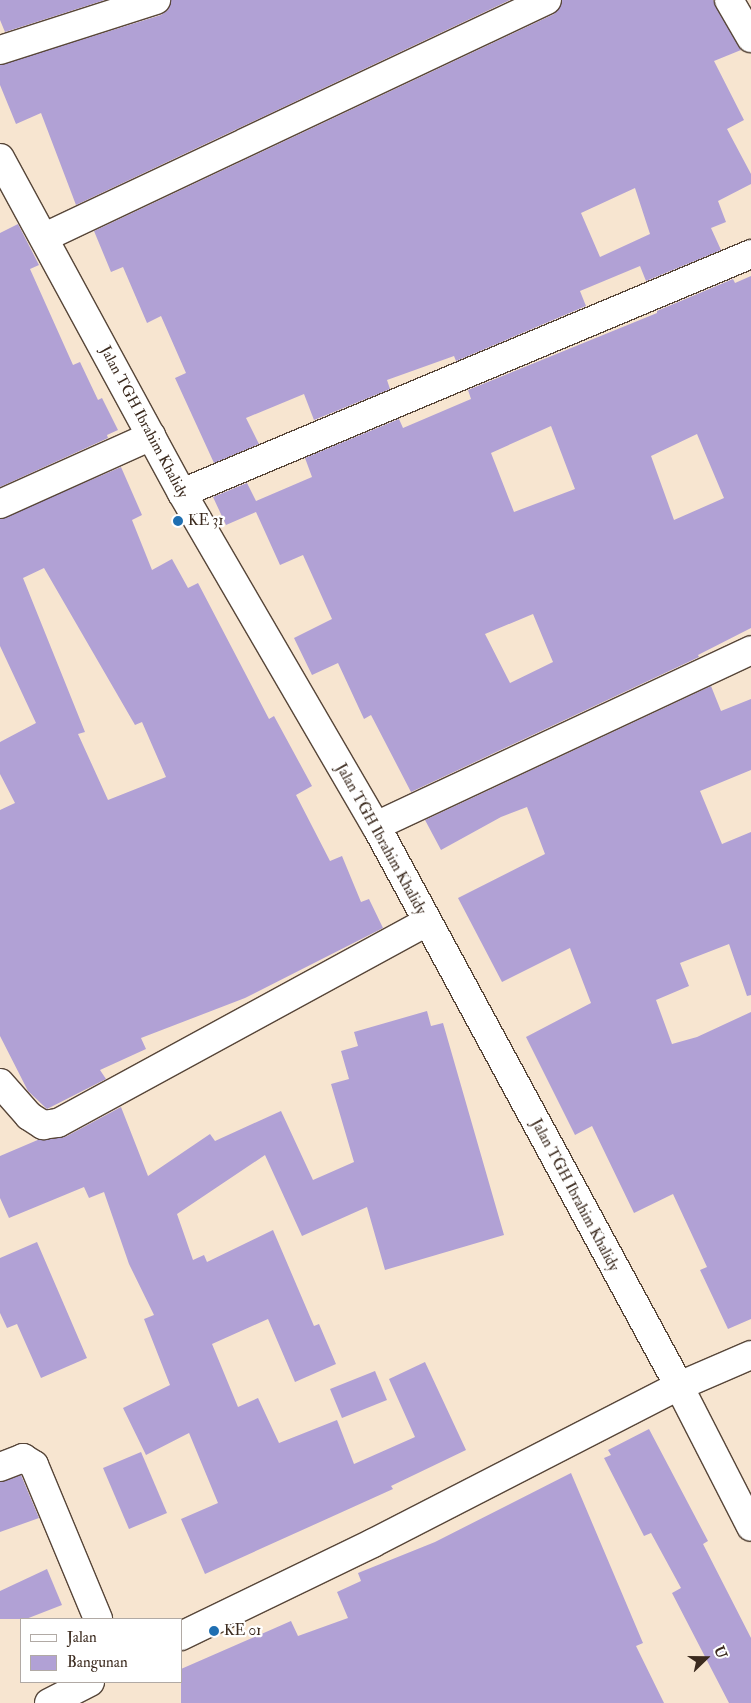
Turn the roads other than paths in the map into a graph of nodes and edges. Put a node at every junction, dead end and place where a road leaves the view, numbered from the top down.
1 (156, 0) edge
2 (547, 0) edge
3 (739, 7) edge
4 (751, 38) edge
5 (0, 50) edge
6 (3, 172) edge
7 (45, 237) junction
8 (751, 254) edge
9 (151, 436) junction
10 (182, 493) junction
11 (0, 504) edge
12 (751, 650) edge
13 (376, 826) junction
14 (427, 922) junction
15 (0, 1083) edge
16 (751, 1355) edge
17 (679, 1386) junction
18 (0, 1467) edge
19 (751, 1527) edge
20 (98, 1618) edge
21 (182, 1636) edge
22 (88, 1683) edge
23 (49, 1703) edge

1 - 5 street
2 - 7 street
3 - 4 street
6 - 7 street, Jalan TGH Ibrahim Khalidy
7 - 9 street, Jalan TGH Ibrahim Khalidy
8 - 10 street
9 - 10 street, Jalan TGH Ibrahim Khalidy
9 - 11 street
10 - 13 street, Jalan TGH Ibrahim Khalidy
12 - 13 street
13 - 14 street, Jalan TGH Ibrahim Khalidy
14 - 15 street
14 - 17 street, Jalan TGH Ibrahim Khalidy
16 - 17 street
17 - 19 street, Jalan TGH Ibrahim Khalidy
17 - 21 street
18 - 20 street
22 - 23 street

